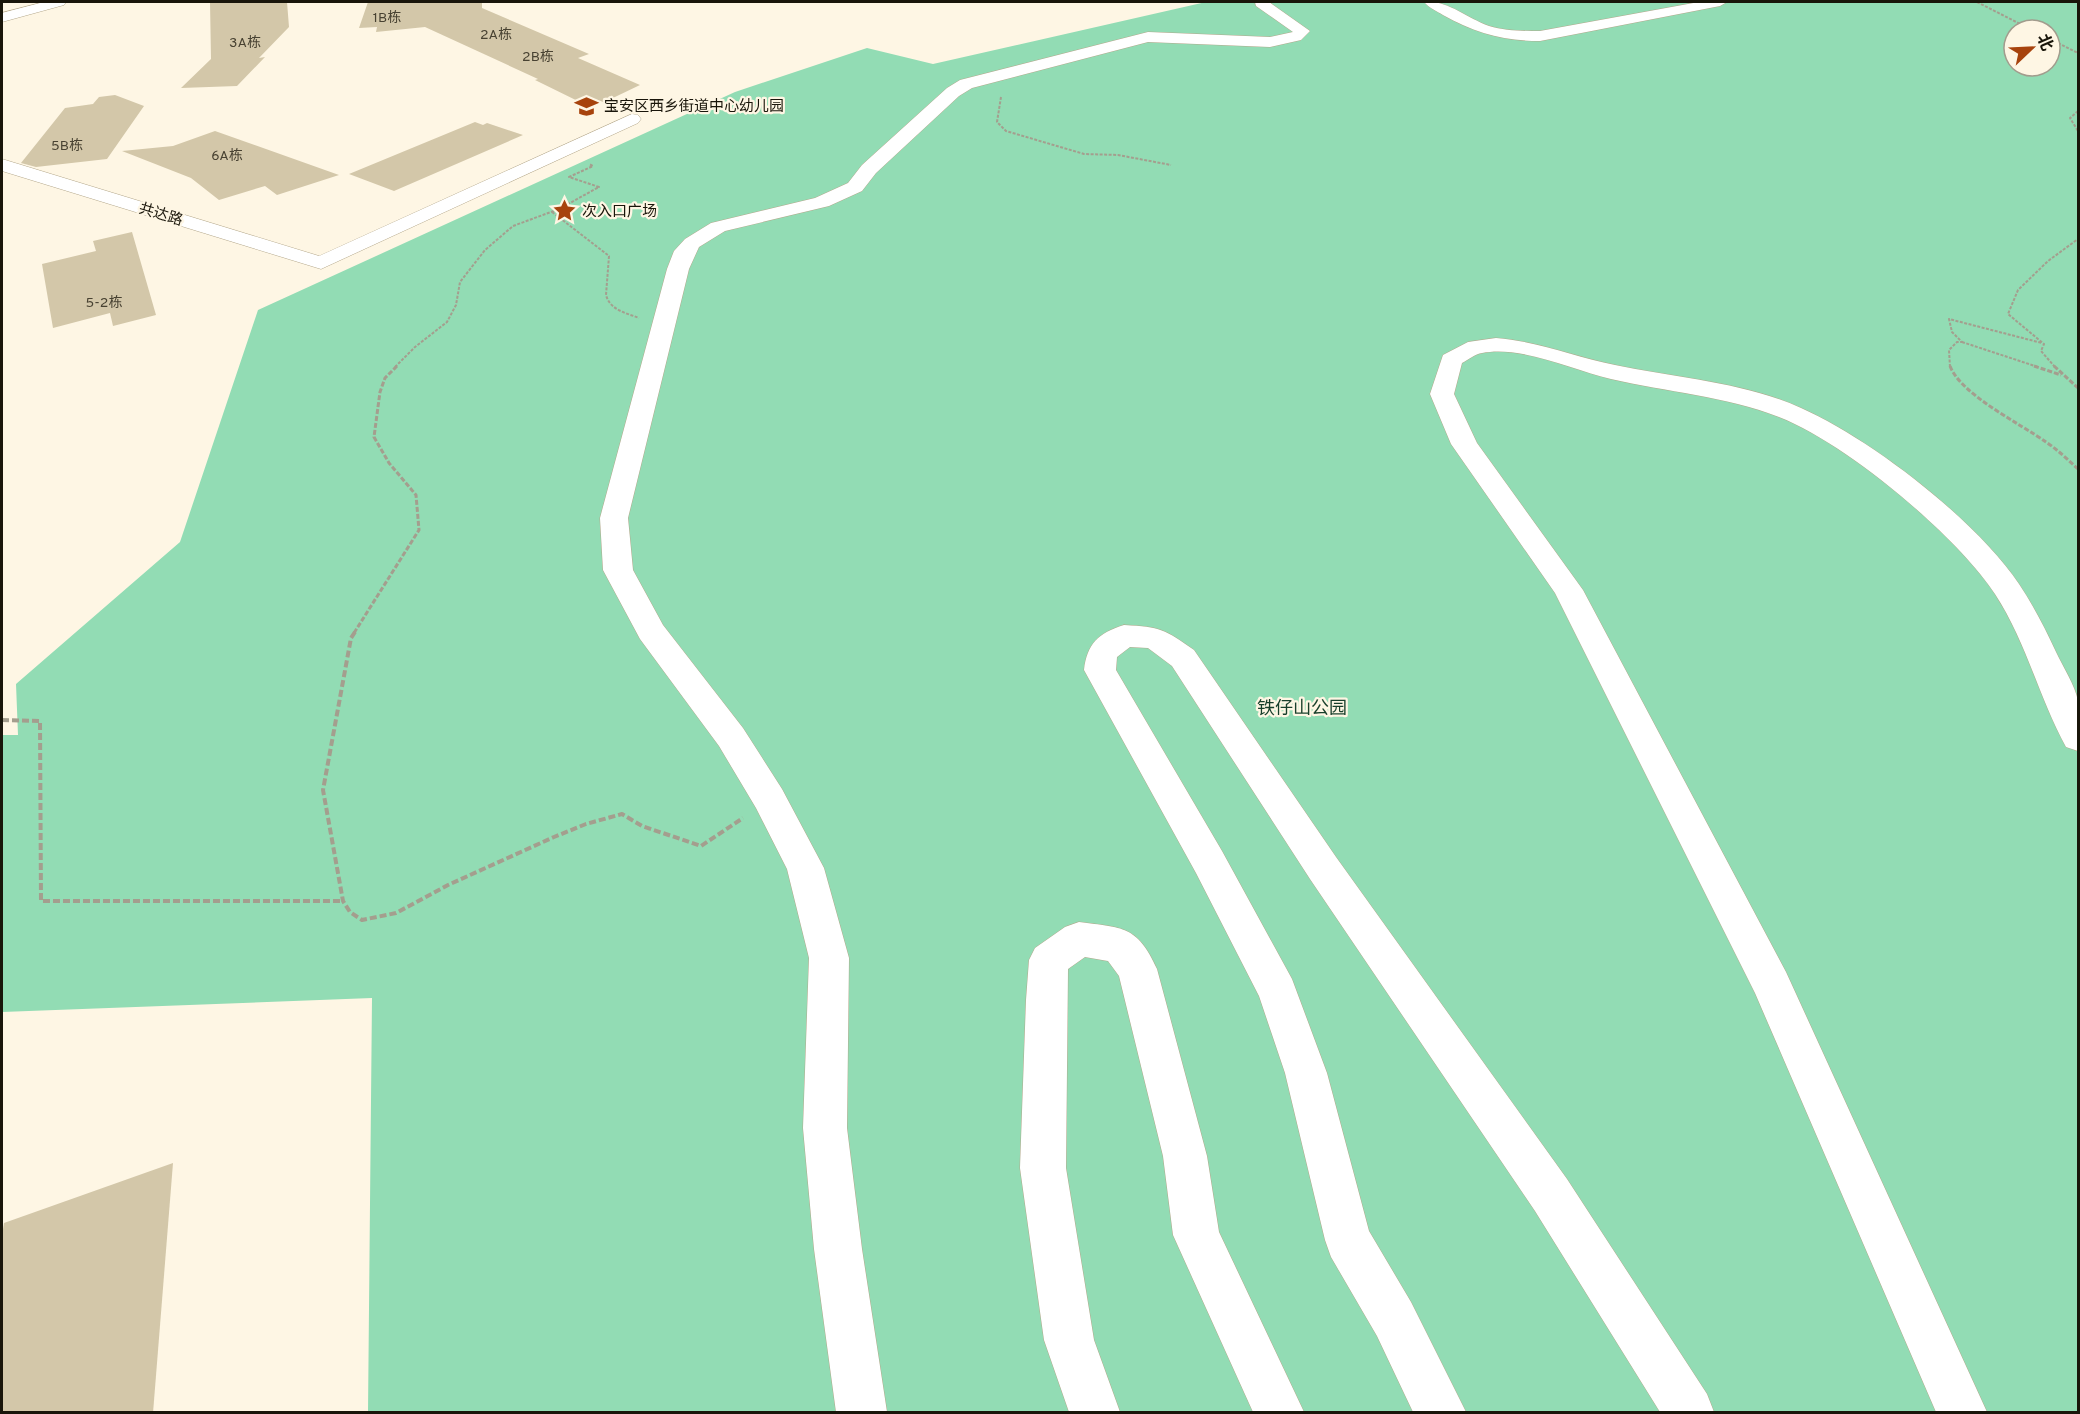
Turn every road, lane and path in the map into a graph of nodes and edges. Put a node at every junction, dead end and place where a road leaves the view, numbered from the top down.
1 (25, 2) edge
2 (59, 2) edge
3 (1262, 2) edge
4 (1431, 2) edge
5 (1720, 2) edge
6 (1977, 2) edge
7 (2, 8) edge
8 (2, 18) edge
9 (2008, 18) edge
10 (2062, 45) edge
11 (2079, 53) edge
12 (996, 76) junction
13 (2079, 111) edge
14 (632, 119) dead end
15 (2079, 131) edge
16 (573, 146) junction
17 (2, 165) edge
18 (1171, 165) dead end
19 (552, 212) junction
20 (2079, 239) edge
21 (667, 321) junction
22 (1962, 342) junction
23 (2042, 343) junction
24 (2064, 376) junction
25 (2079, 388) edge
26 (2079, 469) edge
27 (2, 720) edge
28 (2079, 738) edge
29 (762, 805) junction
30 (343, 902) junction
31 (861, 1413) edge
32 (1094, 1413) edge
33 (1279, 1413) edge
34 (1440, 1413) edge
35 (1689, 1413) edge
36 (1962, 1413) edge

1 - 7 street
2 - 8 street
3 - 12 street
4 - 5 street
6 - 9 path
10 - 11 path
12 - 18 path
12 - 21 street
13 - 15 path
14 - 16 street
16 - 17 street, 共达路
16 - 19 path
19 - 21 path
19 - 30 path
20 - 23 path
21 - 29 street
22 - 23 path
22 - 24 path
22 - 26 path
23 - 24 path
24 - 25 path
27 - 30 path
28 - 36 street
29 - 30 path
29 - 31 street
32 - 33 street
34 - 35 street

